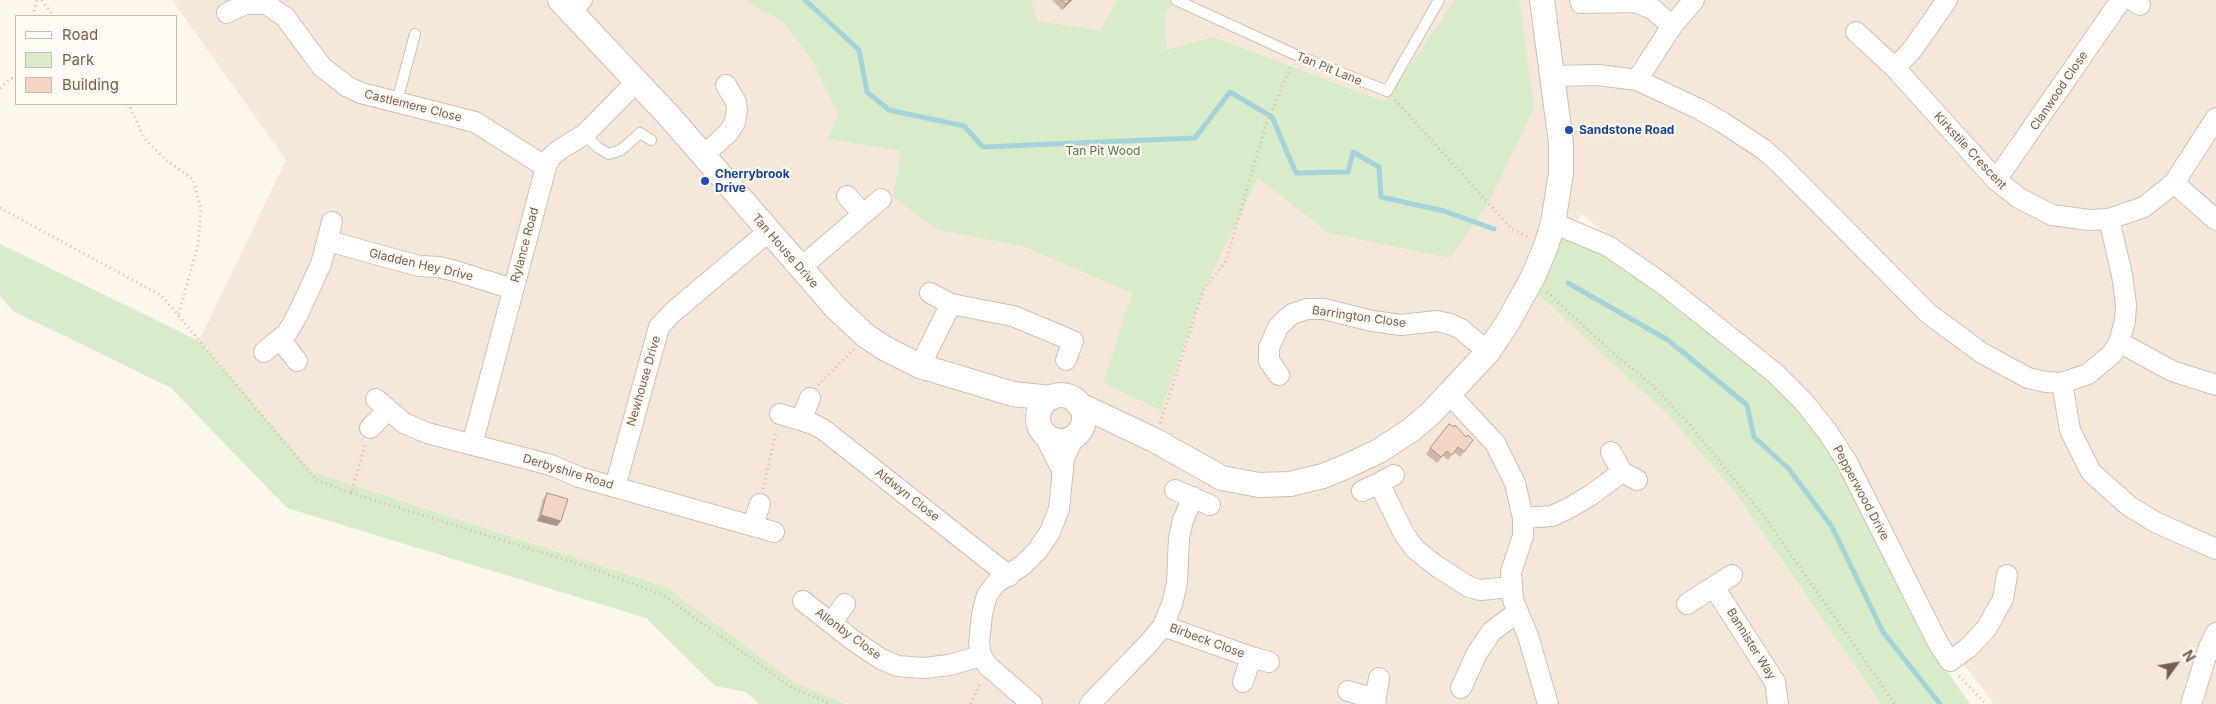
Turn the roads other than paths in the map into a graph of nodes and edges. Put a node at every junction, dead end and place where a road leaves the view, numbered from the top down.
1 (1176, 0) edge
2 (1439, 0) edge
3 (1542, 0) edge
4 (1580, 0) edge
5 (1694, 0) edge
6 (1948, 0) edge
7 (2120, 0) edge
8 (245, 2) edge
9 (571, 4) edge
10 (228, 14) dead end
11 (1672, 26) junction
12 (1856, 32) dead end
13 (415, 34) dead end
14 (1895, 68) junction
15 (1552, 76) junction
16 (1637, 80) junction
17 (636, 82) junction
18 (726, 85) dead end
19 (397, 101) junction
20 (2216, 118) edge
21 (585, 134) junction
22 (651, 140) dead end
23 (704, 155) junction
24 (546, 167) junction
25 (1996, 180) junction
26 (2174, 183) junction
27 (847, 196) dead end
28 (881, 199) dead end
29 (863, 214) junction
30 (2109, 219) junction
31 (2216, 220) edge
32 (1553, 223) junction
33 (768, 232) junction
34 (800, 268) junction
35 (514, 289) junction
36 (930, 293) dead end
37 (951, 304) junction
38 (280, 339) junction
39 (2119, 342) junction
40 (264, 352) dead end
41 (1488, 352) junction
42 (1066, 360) dead end
43 (296, 361) dead end
44 (920, 366) junction
45 (1279, 375) dead end
46 (2062, 383) junction
47 (2216, 385) edge
48 (1014, 394) junction
49 (1450, 395) junction
50 (810, 398) road end
51 (1051, 398) junction
52 (1078, 404) junction
53 (780, 414) road end
54 (801, 420) junction
55 (1114, 421) junction
56 (370, 428) road end
57 (1041, 429) junction
58 (1077, 434) junction
59 (472, 445) junction
60 (1611, 452) dead end
61 (1062, 472) junction
62 (1378, 483) dead end
63 (616, 487) junction
64 (1193, 497) dead end
65 (760, 504) road end
66 (1523, 518) junction
67 (753, 526) junction
68 (774, 532) dead end
69 (2216, 549) edge
70 (1732, 575) dead end
71 (2007, 575) dead end
72 (1009, 576) junction
73 (1511, 587) junction
74 (1714, 587) junction
75 (803, 601) dead end
76 (845, 604) dead end
77 (1687, 604) dead end
78 (1518, 612) junction
79 (831, 623) junction
80 (1163, 626) junction
81 (2216, 633) edge
82 (985, 661) junction
83 (1380, 678) dead end
84 (1243, 682) dead end
85 (1461, 688) dead end
86 (1348, 691) dead end
87 (1375, 701) edge
88 (1032, 704) edge
89 (1090, 704) edge
90 (1548, 704) edge
91 (1778, 704) edge
92 (2191, 704) edge

1 - 2 lane, Tan Pit Lane
3 - 15 street
4 - 11 street
5 - 11 street
6 - 14 street
7 - 25 street, Clanwood Close
8 - 10 street, Castlemere Close
8 - 19 street, Castlemere Close
9 - 17 street, Tan House Drive
11 - 16 street
12 - 14 street, Kirkstile Crescent
13 - 19 lane
14 - 25 street, Kirkstile Crescent
15 - 16 street
15 - 32 street
16 - 46 street
17 - 21 street, Rylance Road
17 - 23 street, Tan House Drive
18 - 23 street
19 - 24 street, Castlemere Close
20 - 26 street, Kirkstile Crescent
21 - 22 lane
21 - 24 street, Rylance Road
23 - 33 street, Tan House Drive
24 - 35 street, Rylance Road
25 - 30 street, Kirkstile Crescent
26 - 30 street, Kirkstile Crescent
26 - 31 street
27 - 29 street
28 - 29 street
29 - 34 street
30 - 39 street
32 - 41 street
32 - 71 street, Pepperwood Drive
33 - 34 street, Tan House Drive
33 - 63 street, Newhouse Drive
34 - 44 street, Tan House Drive
35 - 38 street, Gladden Hey Drive
35 - 59 street, Rylance Road
36 - 37 street
37 - 42 street
37 - 44 street
38 - 40 street, Gladden Hey Drive
38 - 43 street
39 - 46 street
39 - 47 street
41 - 45 street, Barrington Close
41 - 49 street
44 - 48 street, Tan House Drive
46 - 69 street
48 - 51 street, Tan House Drive
48 - 57 street
49 - 55 street
49 - 66 street
50 - 54 street
51 - 52 street
51 - 57 street
52 - 55 street
52 - 58 street
53 - 54 street, Aldwyn Close
54 - 72 street, Aldwyn Close
55 - 58 street
56 - 59 street, Derbyshire Road
57 - 58 street
57 - 61 street
58 - 61 street
59 - 63 street, Derbyshire Road
60 - 66 street
61 - 72 street
62 - 73 street
63 - 67 street, Derbyshire Road
64 - 80 street
65 - 67 street
66 - 73 street
67 - 68 street, Derbyshire Road
70 - 74 street
72 - 82 street
73 - 78 street
74 - 77 street
74 - 91 street, Bannister Way
75 - 79 street, Allonby Close
76 - 79 street
78 - 85 street
78 - 90 street
79 - 82 street, Allonby Close
80 - 84 street, Birbeck Close
80 - 89 street
81 - 92 street
82 - 88 street
83 - 87 street
86 - 87 street

